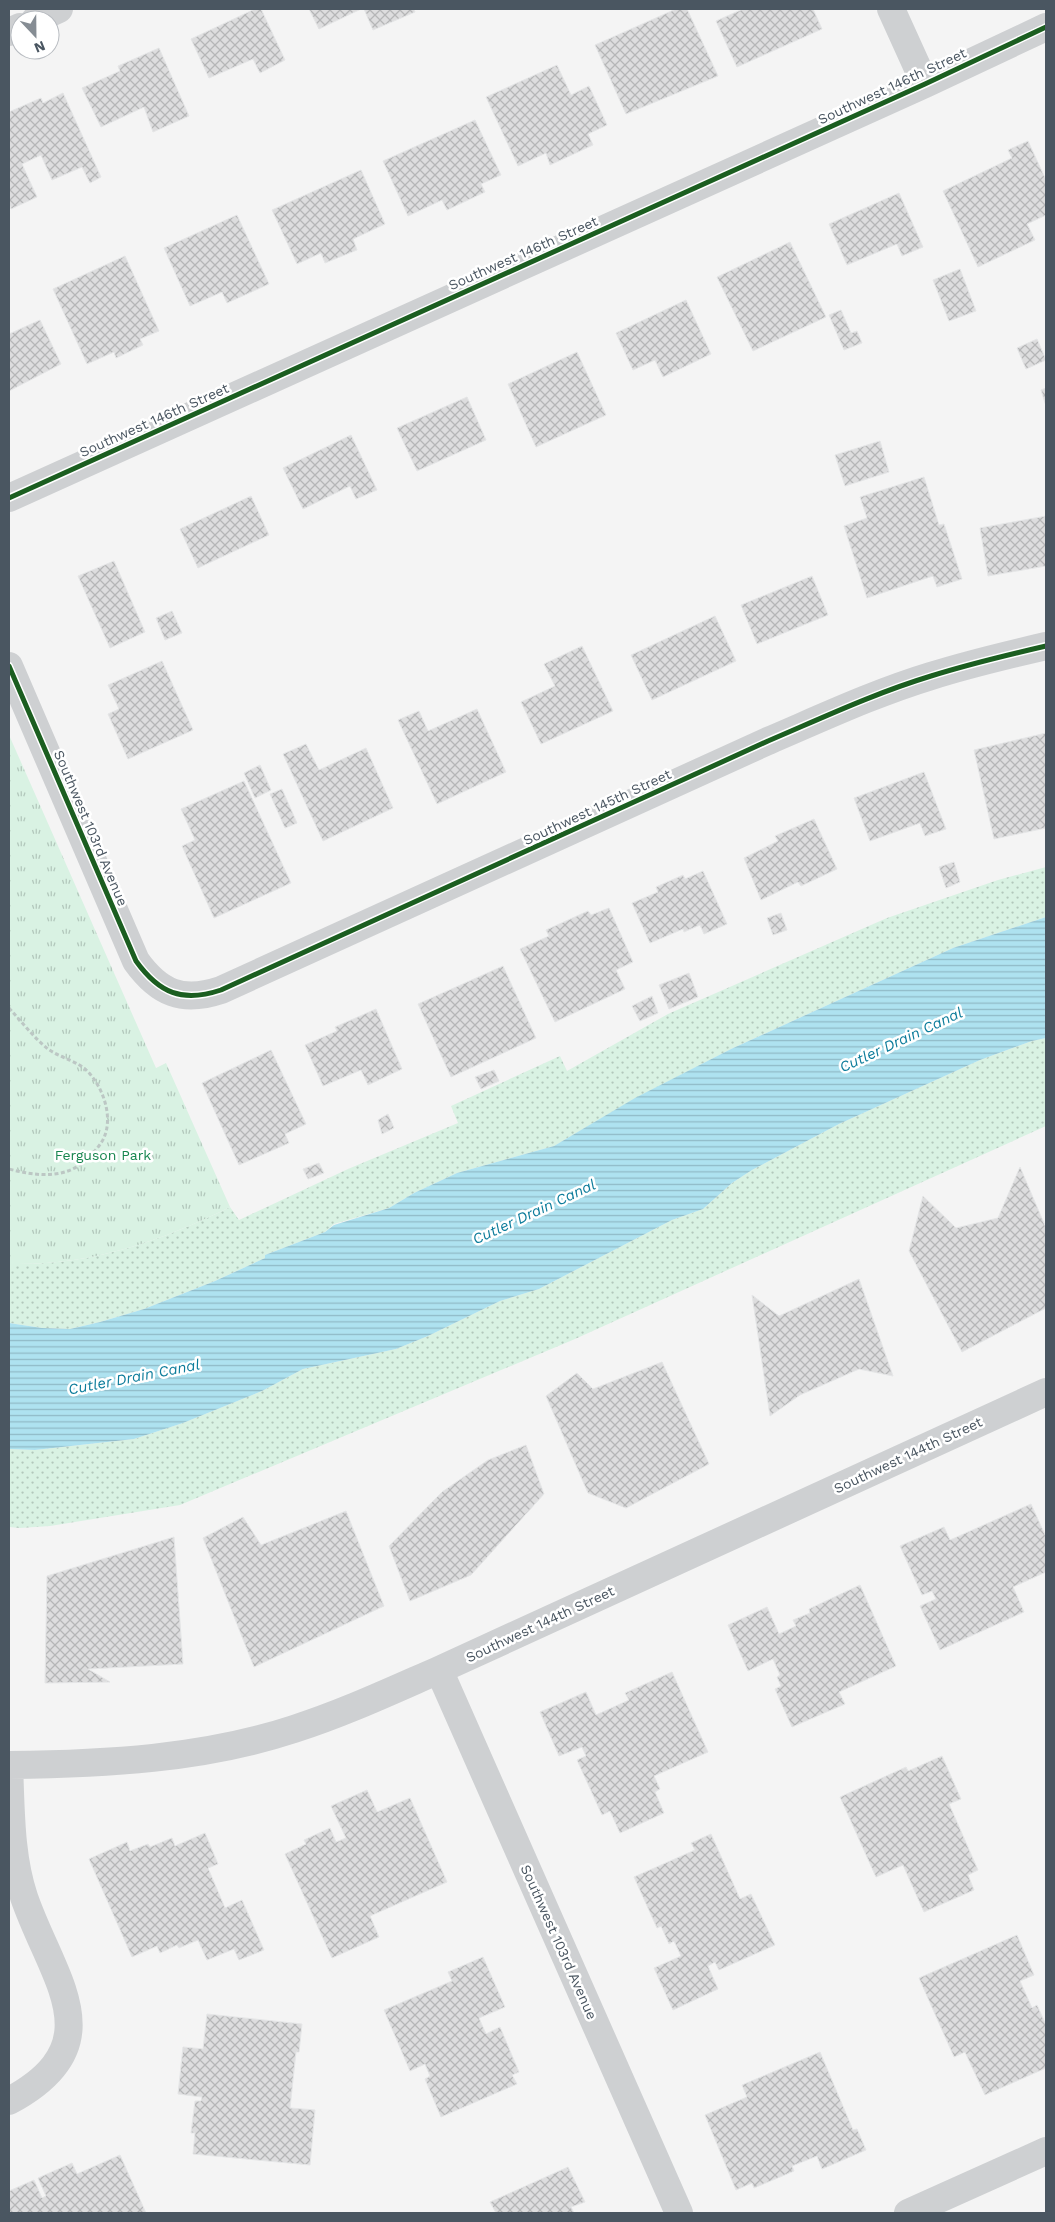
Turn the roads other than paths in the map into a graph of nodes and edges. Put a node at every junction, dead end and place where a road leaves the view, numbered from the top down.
1 (891, 9) edge
2 (1046, 27) edge
3 (925, 84) junction
4 (9, 498) edge
5 (1046, 646) edge
6 (9, 666) edge
7 (164, 990) joint
8 (1046, 1392) edge
9 (439, 1670) junction
10 (9, 1766) edge
11 (9, 2101) edge
12 (1046, 2150) edge
13 (679, 2213) edge
14 (908, 2213) edge

1 - 3 street
2 - 3 street, Southwest 146th Street
3 - 4 street, Southwest 146th Street
5 - 7 street, Southwest 145th Street
6 - 7 street, Southwest 103rd Avenue
8 - 9 street, Southwest 144th Street
9 - 10 street, Southwest 144th Street
9 - 13 street, Southwest 103rd Avenue
10 - 11 street
12 - 14 street

